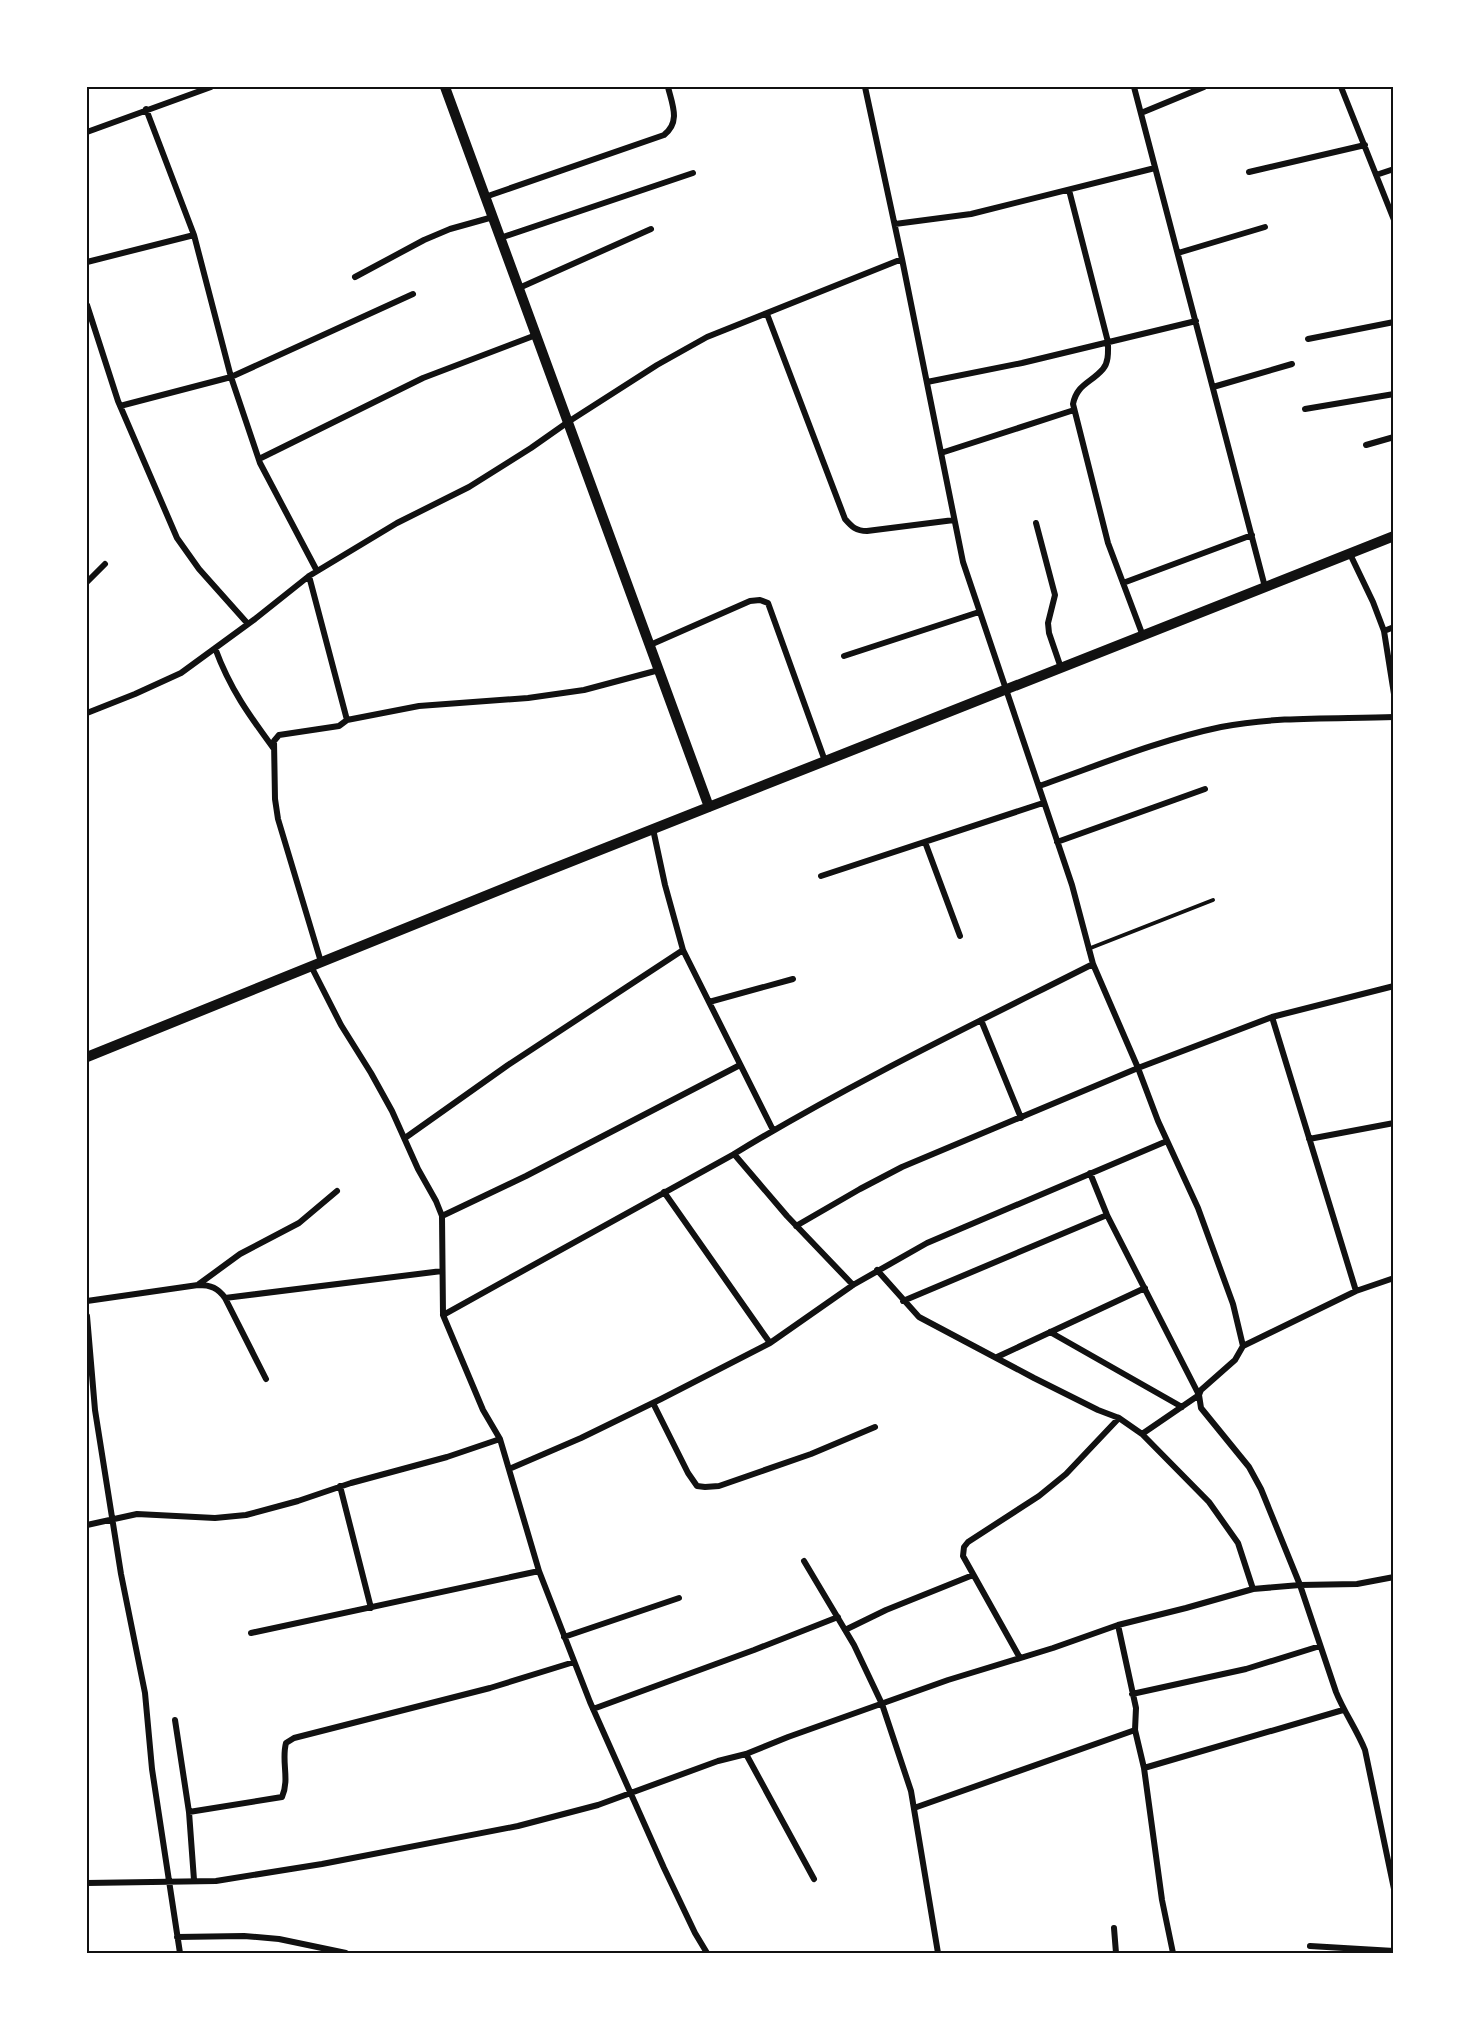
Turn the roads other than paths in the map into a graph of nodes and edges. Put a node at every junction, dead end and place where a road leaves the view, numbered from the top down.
1 (211, 87) edge
2 (445, 87) edge
3 (668, 87) edge
4 (865, 87) edge
5 (1134, 87) edge
6 (1204, 87) edge
7 (1341, 87) edge
8 (146, 109) junction
9 (1141, 113) junction
10 (87, 132) edge
11 (1365, 145) junction
12 (1155, 168) junction
13 (1394, 169) edge
14 (1249, 172) dead end
15 (693, 173) dead end
16 (1376, 175) junction
17 (1069, 190) junction
18 (485, 197) junction
19 (493, 217) junction
20 (1394, 219) edge
21 (895, 224) junction
22 (1265, 227) dead end
23 (651, 228) dead end
24 (194, 235) junction
25 (500, 238) junction
26 (1178, 253) junction
27 (902, 259) junction
28 (87, 262) edge
29 (355, 277) dead end
30 (519, 288) junction
31 (413, 294) dead end
32 (87, 305) edge
33 (767, 314) junction
34 (1196, 321) junction
35 (1394, 322) edge
36 (536, 335) junction
37 (1308, 339) dead end
38 (1108, 342) junction
39 (1293, 364) dead end
40 (231, 377) junction
41 (927, 381) junction
42 (1213, 387) junction
43 (1394, 394) edge
44 (120, 406) junction
45 (1305, 409) dead end
46 (1074, 410) junction
47 (568, 422) junction
48 (1394, 437) edge
49 (1366, 445) dead end
50 (941, 453) junction
51 (258, 459) junction
52 (954, 520) junction
53 (1036, 523) dead end
54 (1252, 535) junction
55 (1394, 536) edge
56 (1350, 554) junction
57 (105, 564) dead end
58 (317, 571) junction
59 (309, 576) junction
60 (87, 582) edge
61 (1123, 583) junction
62 (1265, 587) junction
63 (979, 612) junction
64 (248, 624) junction
65 (1394, 627) edge
66 (1384, 631) junction
67 (1143, 636) junction
68 (650, 645) junction
69 (215, 648) junction
70 (844, 656) dead end
71 (1061, 668) junction
72 (659, 670) junction
73 (1006, 690) junction
74 (1394, 694) edge
75 (87, 713) edge
76 (1394, 717) edge
77 (346, 720) junction
78 (275, 750) junction
79 (825, 761) junction
80 (1039, 786) junction
81 (1205, 789) dead end
82 (1043, 803) junction
83 (709, 807) junction
84 (653, 829) junction
85 (925, 842) junction
86 (1057, 842) junction
87 (821, 876) dead end
88 (1213, 900) dead end
89 (960, 936) dead end
90 (1088, 949) junction
91 (683, 950) junction
92 (316, 964) junction
93 (1093, 964) junction
94 (793, 979) dead end
95 (1394, 986) edge
96 (709, 1002) junction
97 (1272, 1017) junction
98 (981, 1020) junction
99 (87, 1057) edge
100 (740, 1065) junction
101 (1138, 1068) junction
102 (1021, 1118) junction
103 (1394, 1124) edge
104 (773, 1130) junction
105 (405, 1138) junction
106 (1309, 1139) junction
107 (1167, 1140) junction
108 (734, 1154) junction
109 (1090, 1173) junction
110 (337, 1191) dead end
111 (664, 1192) junction
112 (1107, 1215) junction
113 (442, 1216) junction
114 (796, 1226) junction
115 (877, 1270) junction
116 (442, 1271) junction
117 (1394, 1278) edge
118 (198, 1285) junction
119 (853, 1285) junction
120 (1145, 1288) junction
121 (1356, 1291) junction
122 (225, 1298) junction
123 (87, 1301) edge
124 (903, 1301) junction
125 (443, 1315) junction
126 (87, 1321) edge
127 (1050, 1332) junction
128 (770, 1342) junction
129 (1243, 1346) junction
130 (997, 1357) junction
131 (266, 1379) dead end
132 (1199, 1395) junction
133 (653, 1403) junction
134 (1182, 1407) junction
135 (1119, 1418) junction
136 (875, 1427) dead end
137 (1142, 1434) junction
138 (500, 1439) junction
139 (509, 1468) junction
140 (340, 1486) junction
141 (114, 1519) junction
142 (87, 1525) edge
143 (804, 1562) dead end
144 (539, 1571) junction
145 (973, 1575) junction
146 (1394, 1577) edge
147 (1299, 1585) junction
148 (1253, 1588) junction
149 (679, 1598) dead end
150 (371, 1608) junction
151 (838, 1617) junction
152 (1118, 1625) junction
153 (845, 1630) junction
154 (251, 1633) dead end
155 (564, 1637) junction
156 (1320, 1646) junction
157 (1020, 1658) junction
158 (574, 1662) junction
159 (1132, 1694) junction
160 (882, 1704) junction
161 (593, 1709) junction
162 (1343, 1710) junction
163 (175, 1720) dead end
164 (1135, 1730) junction
165 (746, 1754) junction
166 (1144, 1768) junction
167 (630, 1792) junction
168 (914, 1808) junction
169 (189, 1812) junction
170 (169, 1880) junction
171 (194, 1880) junction
172 (814, 1880) dead end
173 (87, 1883) edge
174 (1394, 1890) edge
175 (1114, 1928) dead end
176 (177, 1937) junction
177 (1310, 1946) dead end
178 (1394, 1951) edge
179 (180, 1953) edge
180 (346, 1953) edge
181 (707, 1953) edge
182 (938, 1953) edge
183 (1116, 1953) edge
184 (1173, 1953) edge

1 - 8 street
2 - 18 street
3 - 18 street
4 - 21 street
5 - 9 street
6 - 9 street
7 - 11 street
8 - 10 street
8 - 24 street
9 - 12 street
11 - 14 street
11 - 16 street
12 - 17 street
12 - 26 street
13 - 16 street
15 - 25 street
16 - 20 street
17 - 21 street
17 - 38 street
18 - 19 street
19 - 25 street
19 - 29 street
21 - 27 street
22 - 26 street
23 - 30 street
24 - 28 street
24 - 40 street
25 - 30 street
26 - 34 street
27 - 33 street
27 - 41 street
30 - 36 street
31 - 40 street
32 - 44 street
33 - 47 street
33 - 52 street
34 - 38 street
34 - 42 street
35 - 37 street
36 - 47 street
36 - 51 street
38 - 41 street
38 - 46 street
39 - 42 street
40 - 44 street
40 - 51 street
41 - 50 street
42 - 54 street
43 - 45 street
44 - 64 street
46 - 50 street
46 - 61 street
47 - 58 street
47 - 68 street
48 - 49 street
50 - 52 street
51 - 58 street
52 - 63 street
53 - 71 street
54 - 61 street
54 - 62 street
55 - 56 street
56 - 62 street
56 - 66 street
57 - 60 street
58 - 59 street
59 - 64 street
59 - 77 street
61 - 67 street
62 - 67 street
63 - 70 street
63 - 73 street
64 - 69 street
65 - 66 street
66 - 74 street
67 - 71 street
68 - 72 street
68 - 79 street
69 - 75 street
69 - 78 street
71 - 73 street
72 - 77 street
72 - 83 street
73 - 79 street
73 - 80 street
76 - 80 street
77 - 78 street
78 - 92 street
79 - 83 street
80 - 82 street
81 - 86 street
82 - 85 street
82 - 86 street
83 - 84 street
84 - 91 street
84 - 92 street
85 - 87 street
85 - 89 street
86 - 90 street
88 - 90 lane
90 - 93 street
91 - 96 street
91 - 105 street
92 - 99 street
92 - 105 street
93 - 98 street
93 - 101 street
94 - 96 street
95 - 97 street
96 - 100 street
97 - 101 street
97 - 106 street
98 - 102 street
98 - 104 street
100 - 104 street
100 - 113 street
101 - 102 street
101 - 107 street
102 - 114 street
103 - 106 street
104 - 108 street
105 - 113 street
106 - 121 street
107 - 109 street
107 - 129 street
108 - 111 street
108 - 114 street
109 - 112 street
109 - 115 street
110 - 118 street
111 - 125 street
111 - 128 street
112 - 120 street
112 - 124 street
113 - 116 street
114 - 119 street
115 - 119 street
115 - 124 street
116 - 122 street
116 - 125 street
117 - 121 street
118 - 122 street
118 - 123 street
119 - 128 street
120 - 127 street
120 - 132 street
121 - 129 street
122 - 131 street
124 - 130 street
125 - 138 street
126 - 141 street
127 - 130 street
127 - 134 street
128 - 133 street
129 - 132 street
130 - 135 street
132 - 134 street
132 - 147 street
133 - 136 street
133 - 139 street
134 - 137 street
135 - 137 street
135 - 145 street
137 - 148 street
138 - 139 street
138 - 140 street
139 - 144 street
140 - 141 street
140 - 150 street
141 - 142 street
141 - 170 street
143 - 151 street
144 - 150 street
144 - 155 street
145 - 153 street
145 - 157 street
146 - 147 street
147 - 148 street
147 - 156 street
148 - 152 street
149 - 155 street
150 - 154 street
151 - 153 street
151 - 161 street
152 - 157 street
152 - 159 street
153 - 160 street
155 - 158 street
156 - 159 street
156 - 162 street
157 - 160 street
158 - 161 street
158 - 169 street
159 - 164 street
160 - 165 street
160 - 168 street
161 - 167 street
162 - 166 street
162 - 174 street
163 - 169 street
164 - 166 street
164 - 168 street
165 - 167 street
165 - 172 street
166 - 184 street
167 - 171 street
167 - 181 street
168 - 182 street
169 - 171 street
170 - 171 street
170 - 173 street
170 - 176 street
175 - 183 street
176 - 179 street
176 - 180 street
177 - 178 street

